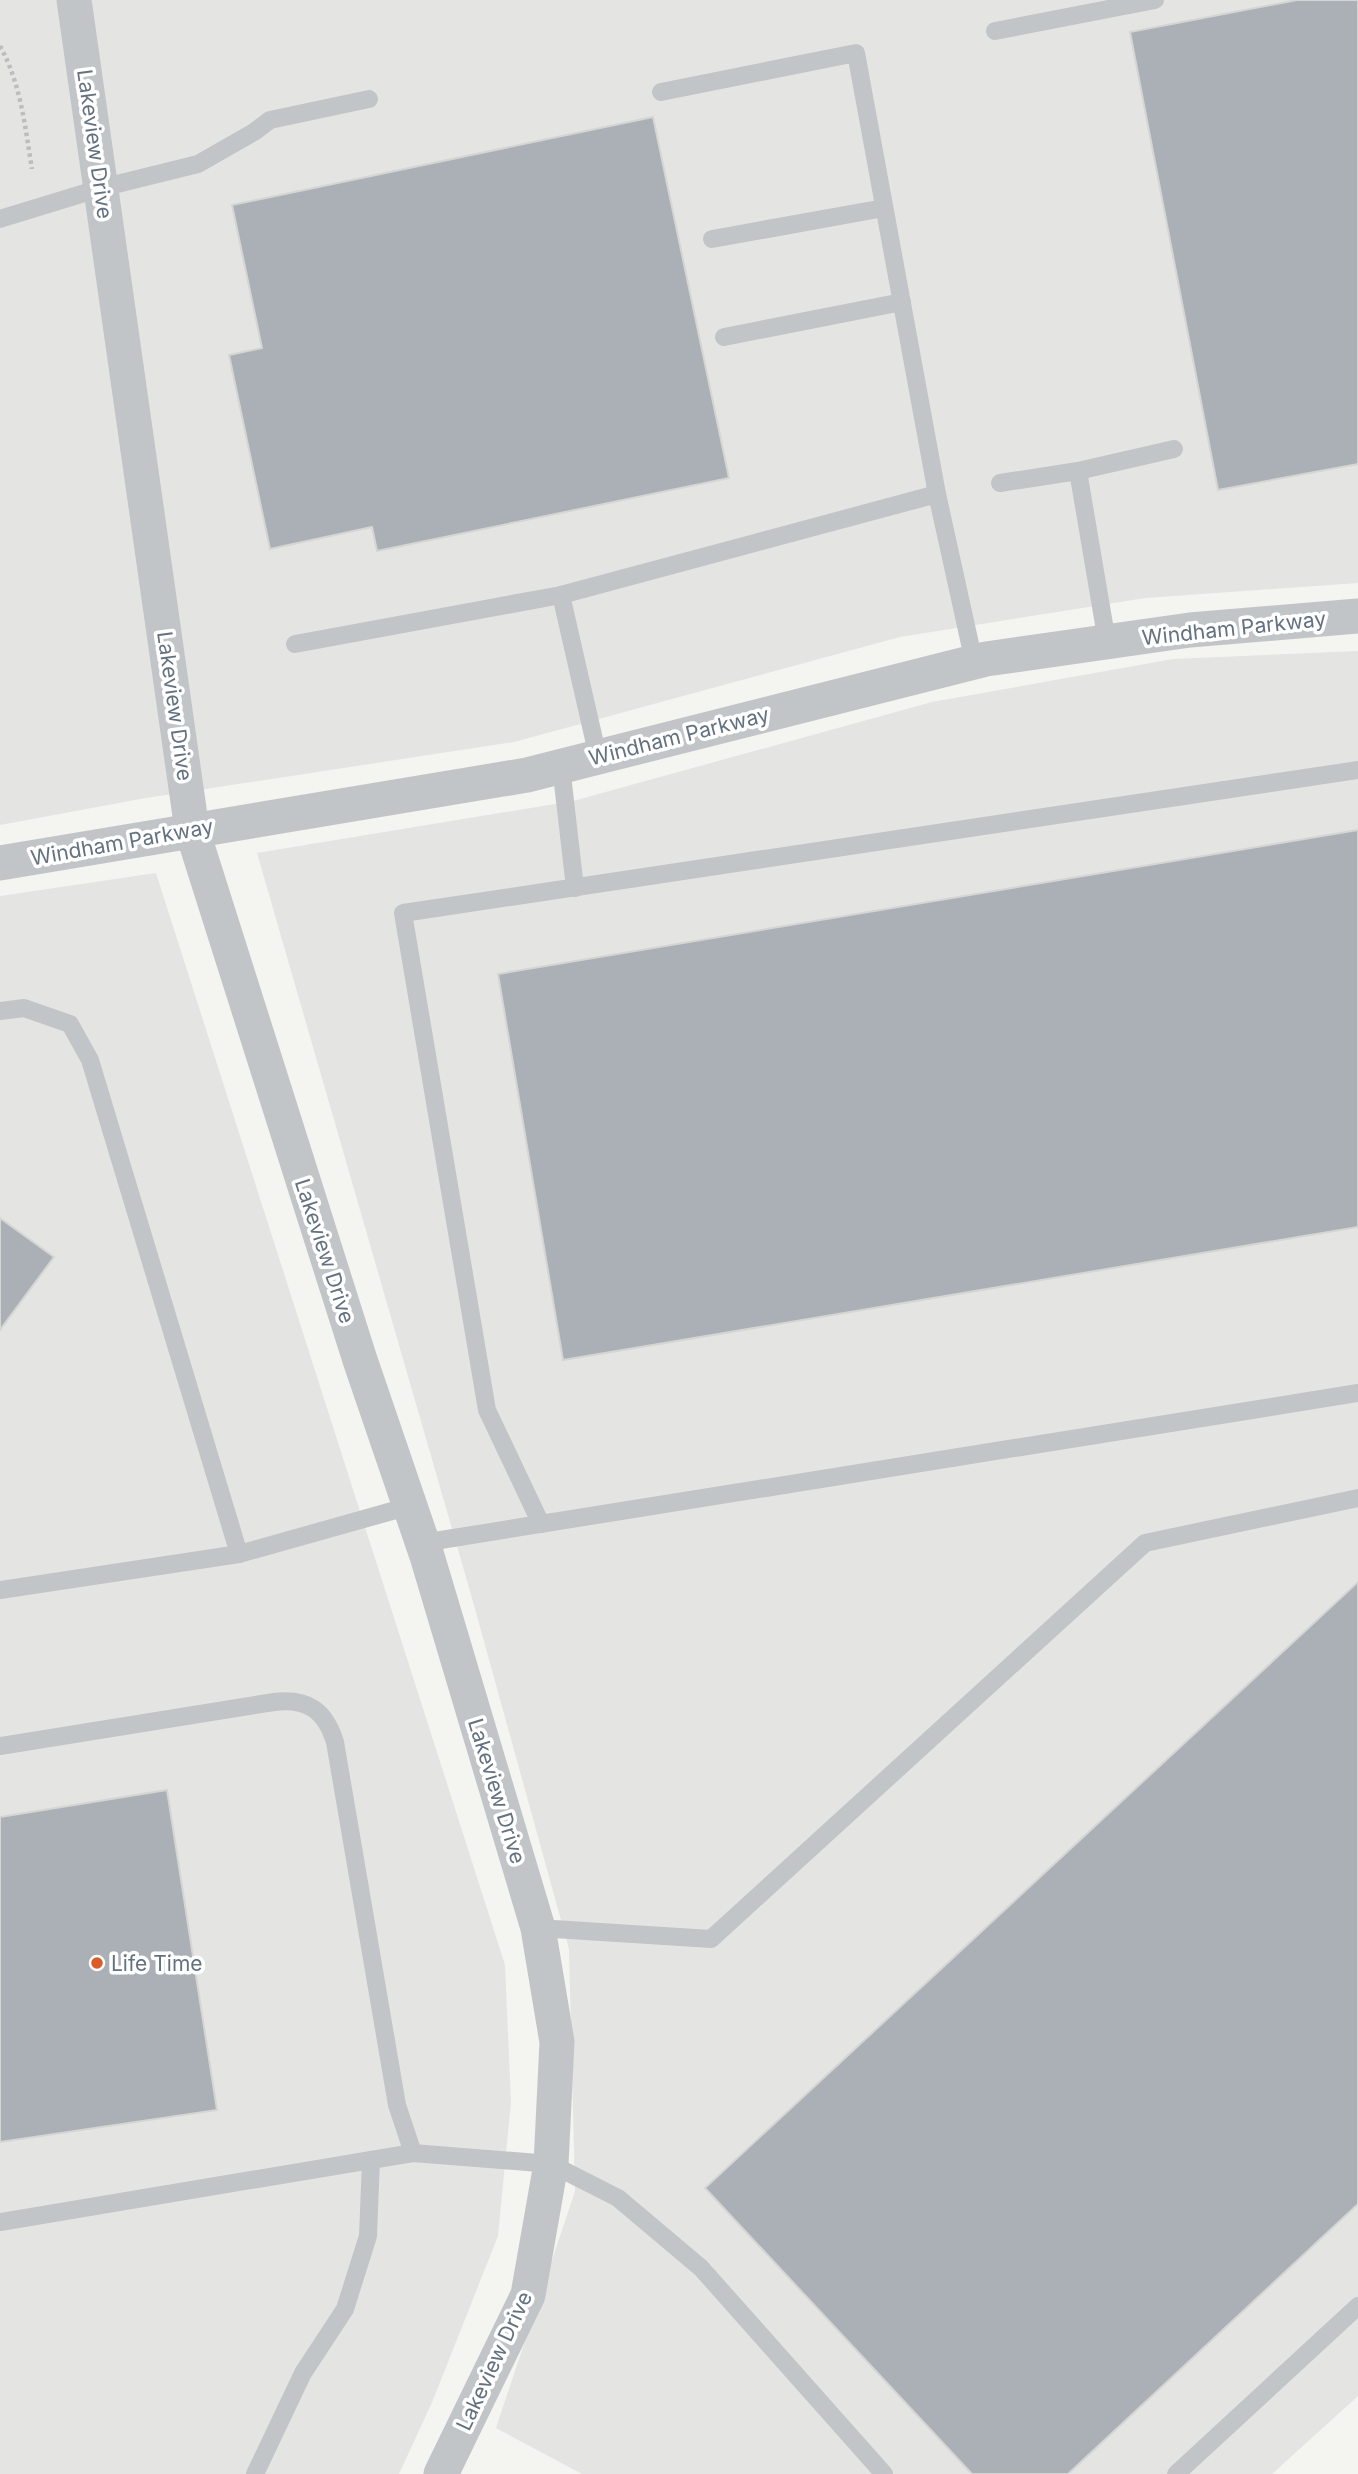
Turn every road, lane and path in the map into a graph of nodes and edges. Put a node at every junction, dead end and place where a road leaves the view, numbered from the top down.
1 (74, 0) edge
2 (1154, 0) edge
3 (995, 31) dead end
4 (0, 46) edge
5 (661, 92) dead end
6 (369, 99) dead end
7 (32, 169) dead end
8 (101, 188) junction
9 (884, 208) junction
10 (0, 219) edge
11 (712, 239) dead end
12 (902, 302) junction
13 (724, 337) dead end
14 (1174, 450) dead end
15 (1078, 471) junction
16 (1000, 483) dead end
17 (937, 494) junction
18 (561, 595) junction
19 (1358, 616) edge
20 (1107, 642) junction
21 (295, 644) dead end
22 (974, 662) junction
23 (598, 757) junction
24 (561, 766) junction
25 (1358, 770) edge
26 (192, 830) junction
27 (0, 863) edge
28 (575, 888) junction
29 (0, 1011) edge
30 (1358, 1393) edge
31 (1358, 1498) edge
32 (410, 1506) junction
33 (541, 1524) junction
34 (422, 1543) junction
35 (239, 1554) junction
36 (0, 1590) edge
37 (0, 1746) edge
38 (538, 1928) junction
39 (412, 2153) junction
40 (371, 2160) junction
41 (551, 2164) junction
42 (0, 2222) edge
43 (1358, 2306) edge
44 (255, 2474) edge
45 (441, 2474) edge
46 (884, 2474) edge
47 (1176, 2474) edge

1 - 8 street, Lakeview Drive
2 - 3 lane
4 - 7 path
5 - 9 lane
6 - 8 lane
8 - 10 lane
8 - 26 street, Lakeview Drive
9 - 11 lane
9 - 12 lane
12 - 13 lane
12 - 17 lane
14 - 15 lane
15 - 16 lane
15 - 20 lane
17 - 18 lane
17 - 22 lane
18 - 21 lane
18 - 23 lane
19 - 20 street, Windham Parkway
20 - 22 street, Windham Parkway
22 - 23 street, Windham Parkway
23 - 24 street, Windham Parkway
24 - 26 street, Windham Parkway
24 - 28 lane
25 - 28 lane
26 - 27 street, Windham Parkway
26 - 32 street, Lakeview Drive
28 - 33 lane
29 - 35 lane
30 - 33 lane
31 - 38 lane
32 - 34 street, Lakeview Drive
32 - 35 lane
33 - 34 lane
34 - 38 street, Lakeview Drive
35 - 36 lane
37 - 39 lane
38 - 41 street, Lakeview Drive
39 - 40 lane
39 - 41 lane
40 - 42 lane
40 - 44 lane
41 - 45 street, Lakeview Drive
41 - 46 lane
43 - 47 lane

